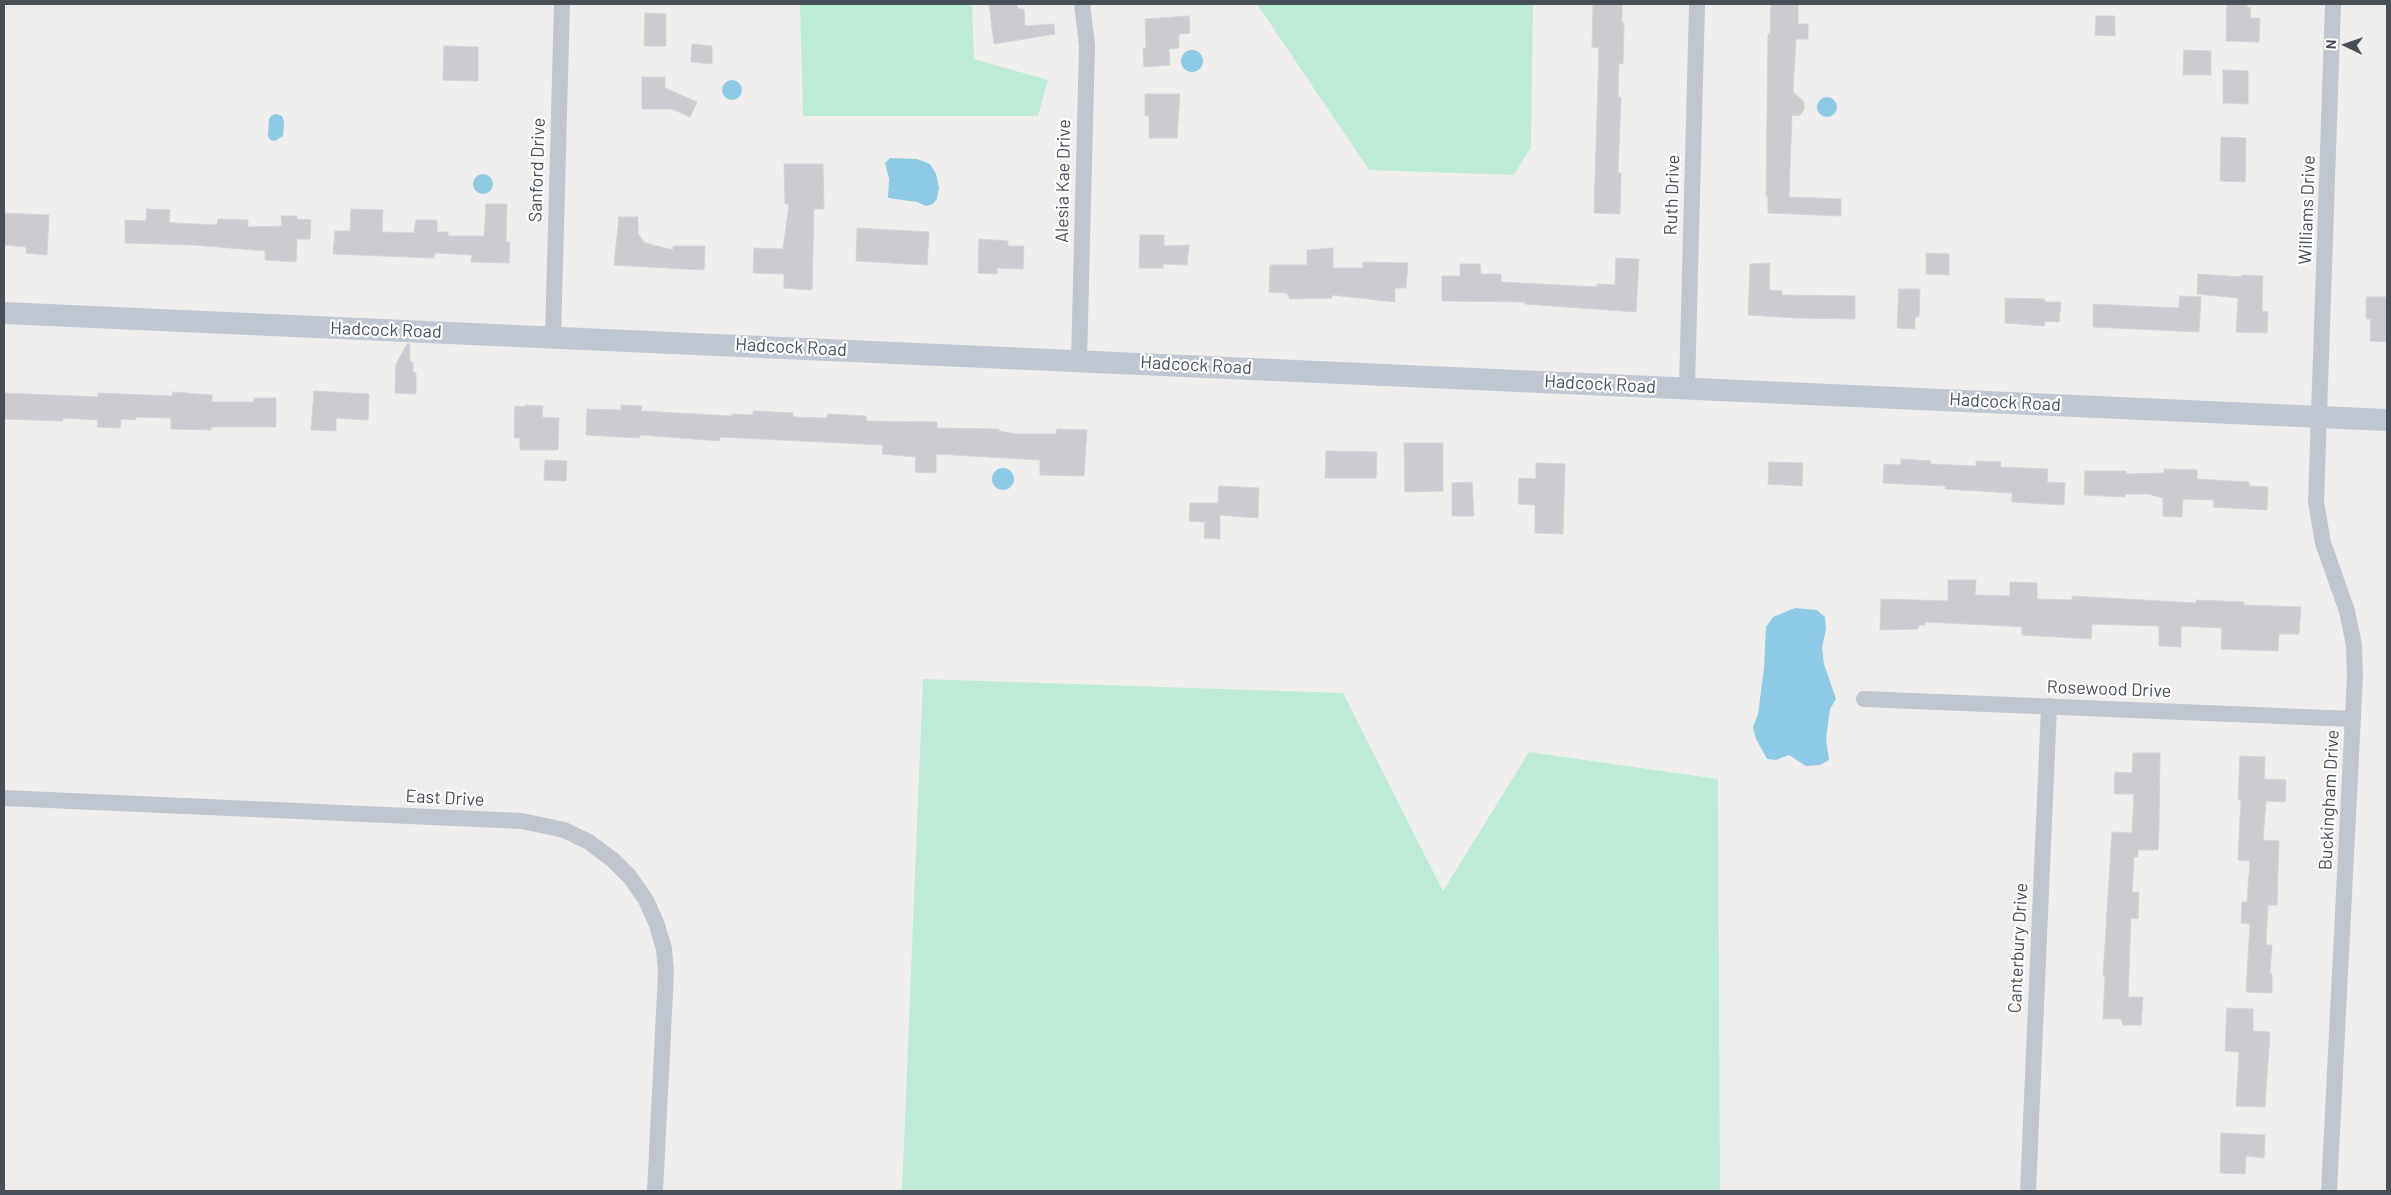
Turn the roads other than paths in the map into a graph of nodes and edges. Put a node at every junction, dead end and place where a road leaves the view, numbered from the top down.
1 (562, 4) edge
2 (1082, 4) edge
3 (1697, 4) edge
4 (2333, 4) edge
5 (4, 313) edge
6 (553, 337) junction
7 (1079, 360) junction
8 (1687, 388) junction
9 (2319, 416) junction
10 (2387, 420) edge
11 (1864, 698) dead end
12 (2049, 706) junction
13 (2353, 719) junction
14 (4, 798) edge
15 (655, 1191) edge
16 (2028, 1191) edge
17 (2330, 1191) edge

1 - 6 street, Sanford Drive
2 - 7 street, Alesia Kae Drive
3 - 8 street, Ruth Drive
4 - 9 street, Williams Drive
5 - 6 street, Hadcock Road
6 - 7 street, Hadcock Road
7 - 8 street, Hadcock Road
8 - 9 street, Hadcock Road
9 - 10 street, Hadcock Road
9 - 13 street, Buckingham Drive
11 - 12 street, Rosewood Drive
12 - 13 street, Rosewood Drive
12 - 16 street, Canterbury Drive
13 - 17 street, Buckingham Drive
14 - 15 street, East Drive

